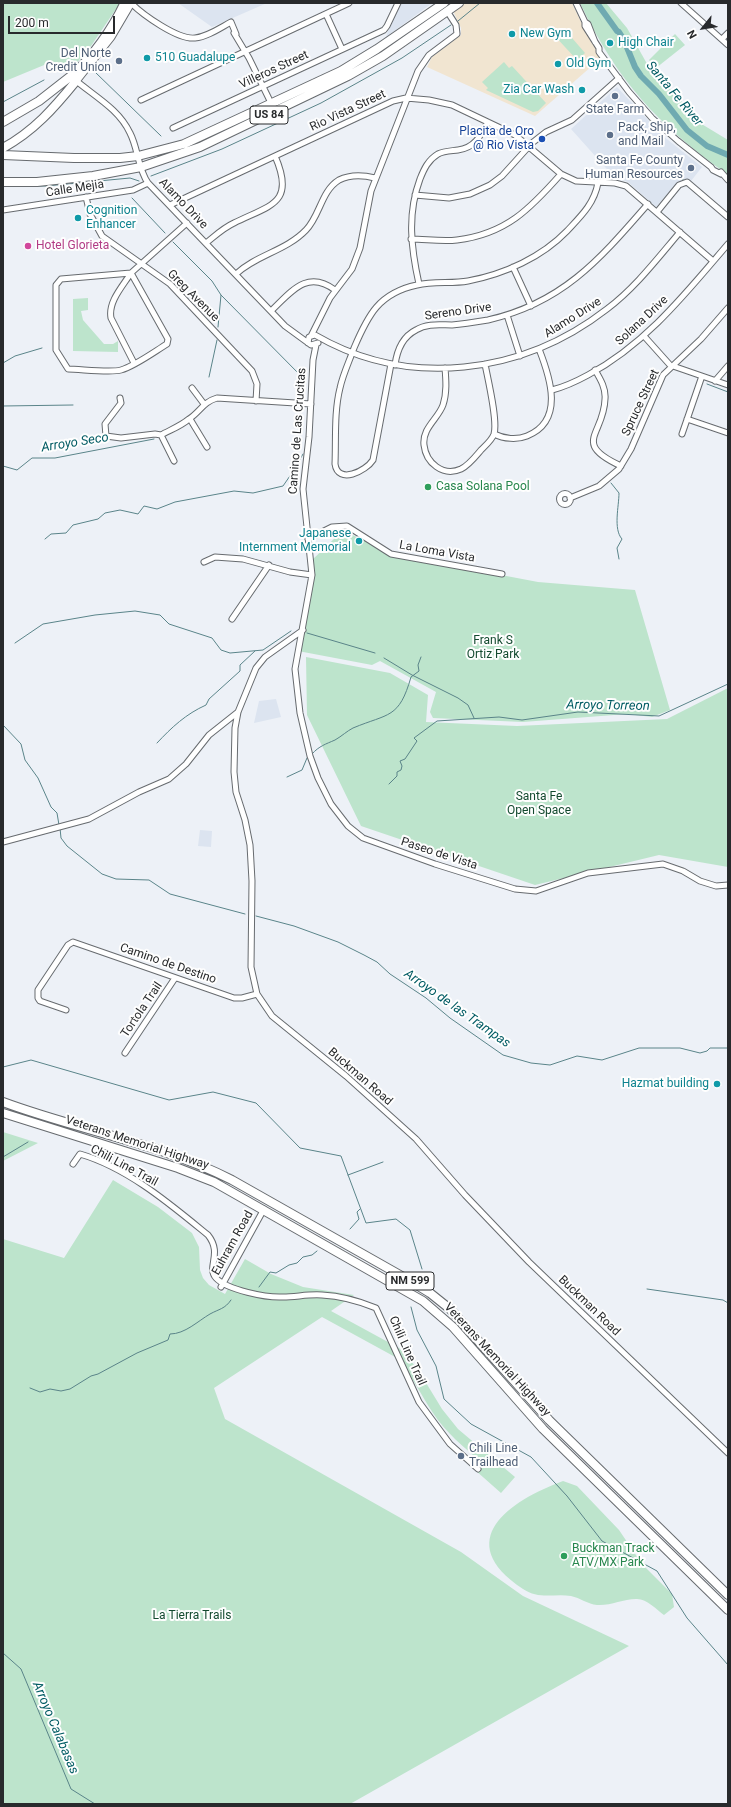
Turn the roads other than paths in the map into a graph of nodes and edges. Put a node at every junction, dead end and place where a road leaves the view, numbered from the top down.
1 (124, 3) edge
2 (131, 3) edge
3 (349, 3) edge
4 (398, 3) edge
5 (459, 3) edge
6 (576, 3) edge
7 (680, 3) edge
8 (444, 7) edge
9 (326, 14) junction
10 (728, 33) edge
11 (722, 39) junction
12 (728, 45) edge
13 (342, 49) junction
14 (246, 51) junction
15 (73, 78) junction
16 (619, 78) junction
17 (263, 87) junction
18 (406, 98) junction
19 (141, 100) dead end
20 (273, 108) junction
21 (3, 122) edge
22 (488, 122) junction
23 (173, 128) dead end
24 (184, 144) junction
25 (528, 147) junction
26 (3, 148) edge
27 (3, 156) edge
28 (138, 156) junction
29 (275, 156) junction
30 (141, 167) junction
31 (561, 174) junction
32 (375, 178) junction
33 (728, 180) edge
34 (3, 182) edge
35 (148, 183) junction
36 (598, 183) junction
37 (415, 195) junction
38 (86, 197) junction
39 (648, 204) junction
40 (170, 205) junction
41 (3, 210) edge
42 (657, 212) junction
43 (728, 217) edge
44 (187, 223) junction
45 (680, 232) junction
46 (410, 238) junction
47 (206, 243) junction
48 (728, 244) edge
49 (713, 261) junction
50 (143, 263) junction
51 (513, 267) junction
52 (131, 273) junction
53 (236, 274) junction
54 (419, 284) junction
55 (335, 290) junction
56 (531, 306) junction
57 (728, 308) edge
58 (271, 311) junction
59 (507, 315) junction
60 (300, 336) junction
61 (314, 336) junction
62 (644, 336) junction
63 (309, 344) junction
64 (317, 345) junction
65 (331, 345) junction
66 (539, 349) junction
67 (352, 353) junction
68 (520, 356) junction
69 (313, 360) junction
70 (134, 363) junction
71 (393, 364) junction
72 (485, 364) junction
73 (672, 366) junction
74 (728, 366) edge
75 (445, 368) junction
76 (595, 370) junction
77 (702, 376) junction
78 (715, 381) junction
79 (728, 386) edge
80 (192, 388) dead end
81 (552, 390) junction
82 (120, 398) dead end
83 (256, 401) junction
84 (204, 404) junction
85 (311, 404) junction
86 (190, 419) junction
87 (687, 419) junction
88 (728, 433) edge
89 (494, 434) junction
90 (682, 434) dead end
91 (161, 435) junction
92 (207, 447) dead end
93 (174, 461) dead end
94 (621, 466) junction
95 (570, 498) dead end
96 (308, 539) junction
97 (204, 562) dead end
98 (269, 566) junction
99 (502, 574) dead end
100 (312, 575) junction
101 (232, 619) dead end
102 (303, 630) junction
103 (238, 712) junction
104 (3, 842) edge
105 (728, 885) edge
106 (175, 978) junction
107 (257, 994) junction
108 (66, 1010) dead end
109 (125, 1053) dead end
110 (3, 1102) edge
111 (3, 1113) edge
112 (73, 1164) dead end
113 (264, 1210) junction
114 (222, 1285) junction
115 (728, 1453) edge
116 (478, 1469) dead end
117 (728, 1595) edge
118 (728, 1610) edge

1 - 15 main road
2 - 14 street
2 - 15 main road
3 - 9 street
4 - 13 street, Villeros Street
5 - 8 highway, US 84
6 - 16 street
7 - 11 street
8 - 18 street
8 - 20 highway, US 84
9 - 13 street
9 - 14 street
10 - 11 street
11 - 12 street
13 - 17 street, Villeros Street
14 - 17 street
14 - 19 street
15 - 21 highway
15 - 26 highway
15 - 28 street, Alamo Drive
16 - 25 street
16 - 33 street
17 - 20 street
17 - 23 street, Villeros Street
18 - 22 street, Rio Vista Street
18 - 29 street, Rio Vista Street
18 - 32 street
20 - 24 highway, US 84
20 - 30 highway, US 84
22 - 25 street, Rio Vista Street
22 - 37 street
24 - 28 highway, US 84
24 - 30 highway
25 - 31 street, Rio Vista Street
25 - 37 street
27 - 28 highway, US 84
28 - 30 street, Alamo Drive
29 - 40 street, Rio Vista Street
29 - 47 street
30 - 34 highway, US 84
30 - 35 street, Alamo Drive
31 - 36 street, Rio Vista Street
31 - 46 street
32 - 53 street
32 - 55 street
35 - 38 street, Calle Mejia
35 - 40 street, Alamo Drive
36 - 39 street, Rio Vista Street
36 - 51 street, Sereno Drive
37 - 46 street
38 - 41 street, Calle Mejia
38 - 50 street, Greg Avenue
39 - 42 street, Rio Vista Street
39 - 56 street, Sereno Drive
40 - 44 street, Alamo Drive
42 - 43 street
42 - 45 street, Rio Vista Street
44 - 47 street, Alamo Drive
44 - 50 street
45 - 49 street, Rio Vista Street
45 - 66 street, Alamo Drive
46 - 54 street
47 - 53 street, Alamo Drive
48 - 49 street, Solana Drive
49 - 62 street, Solana Drive
50 - 52 street
50 - 83 street, Greg Avenue
51 - 54 street, Sereno Drive
51 - 56 street
52 - 70 street
52 - 70 street
52 - 70 street
53 - 58 street, Alamo Drive
54 - 67 street, Sereno Drive
55 - 58 street
55 - 61 street
56 - 59 street, Sereno Drive
57 - 73 street, Spruce Street
58 - 60 street, Alamo Drive
59 - 68 street
59 - 71 street, Sereno Drive
60 - 61 street, Alamo Drive
60 - 63 street, Alamo Drive
61 - 63 street
61 - 64 street, Camino de Las Crucitas
61 - 65 street, Alamo Drive
62 - 73 street
62 - 76 street, Solana Drive
63 - 64 street, Alamo Drive
63 - 69 street, Camino de Las Crucitas
64 - 65 street, Alamo Drive
64 - 69 street, Camino de Las Crucitas
65 - 67 street, Alamo Drive
66 - 68 street, Alamo Drive
66 - 81 street
67 - 71 street, Alamo Drive
67 - 71 street, Sereno Drive
68 - 72 street, Alamo Drive
69 - 85 street, Camino de Las Crucitas
71 - 75 street, Alamo Drive
72 - 75 street, Alamo Drive
72 - 89 street
73 - 77 street
73 - 94 street, Spruce Street
74 - 78 street
75 - 89 street
76 - 81 street, Solana Drive
76 - 94 street
77 - 78 street
77 - 87 street
78 - 79 street
80 - 84 street
81 - 89 street
82 - 91 street
83 - 84 street
83 - 85 street
84 - 86 street
85 - 96 street, Camino de Las Crucitas
86 - 91 street
86 - 92 street
87 - 88 street
87 - 90 street
91 - 93 street
94 - 95 street, Spruce Street
96 - 99 street, La Loma Vista
96 - 100 street, Camino de Las Crucitas
97 - 98 street
98 - 100 street
98 - 101 street
100 - 102 street, Paseo de Vista
102 - 103 street, Buckman Road
102 - 105 street, Paseo de Vista
103 - 104 street
103 - 107 street, Buckman Road
106 - 107 street, Camino de Destino
106 - 108 street, Camino de Destino
106 - 109 street, Tortola Trail
107 - 115 street, Buckman Road
110 - 117 highway, Veterans Memorial Highway / NM 599
111 - 113 highway, Veterans Memorial Highway / NM 599
112 - 114 street, Chili Line Trail
113 - 114 street, Euhram Road
113 - 118 highway, Veterans Memorial Highway / NM 599
114 - 116 street, Chili Line Trail

